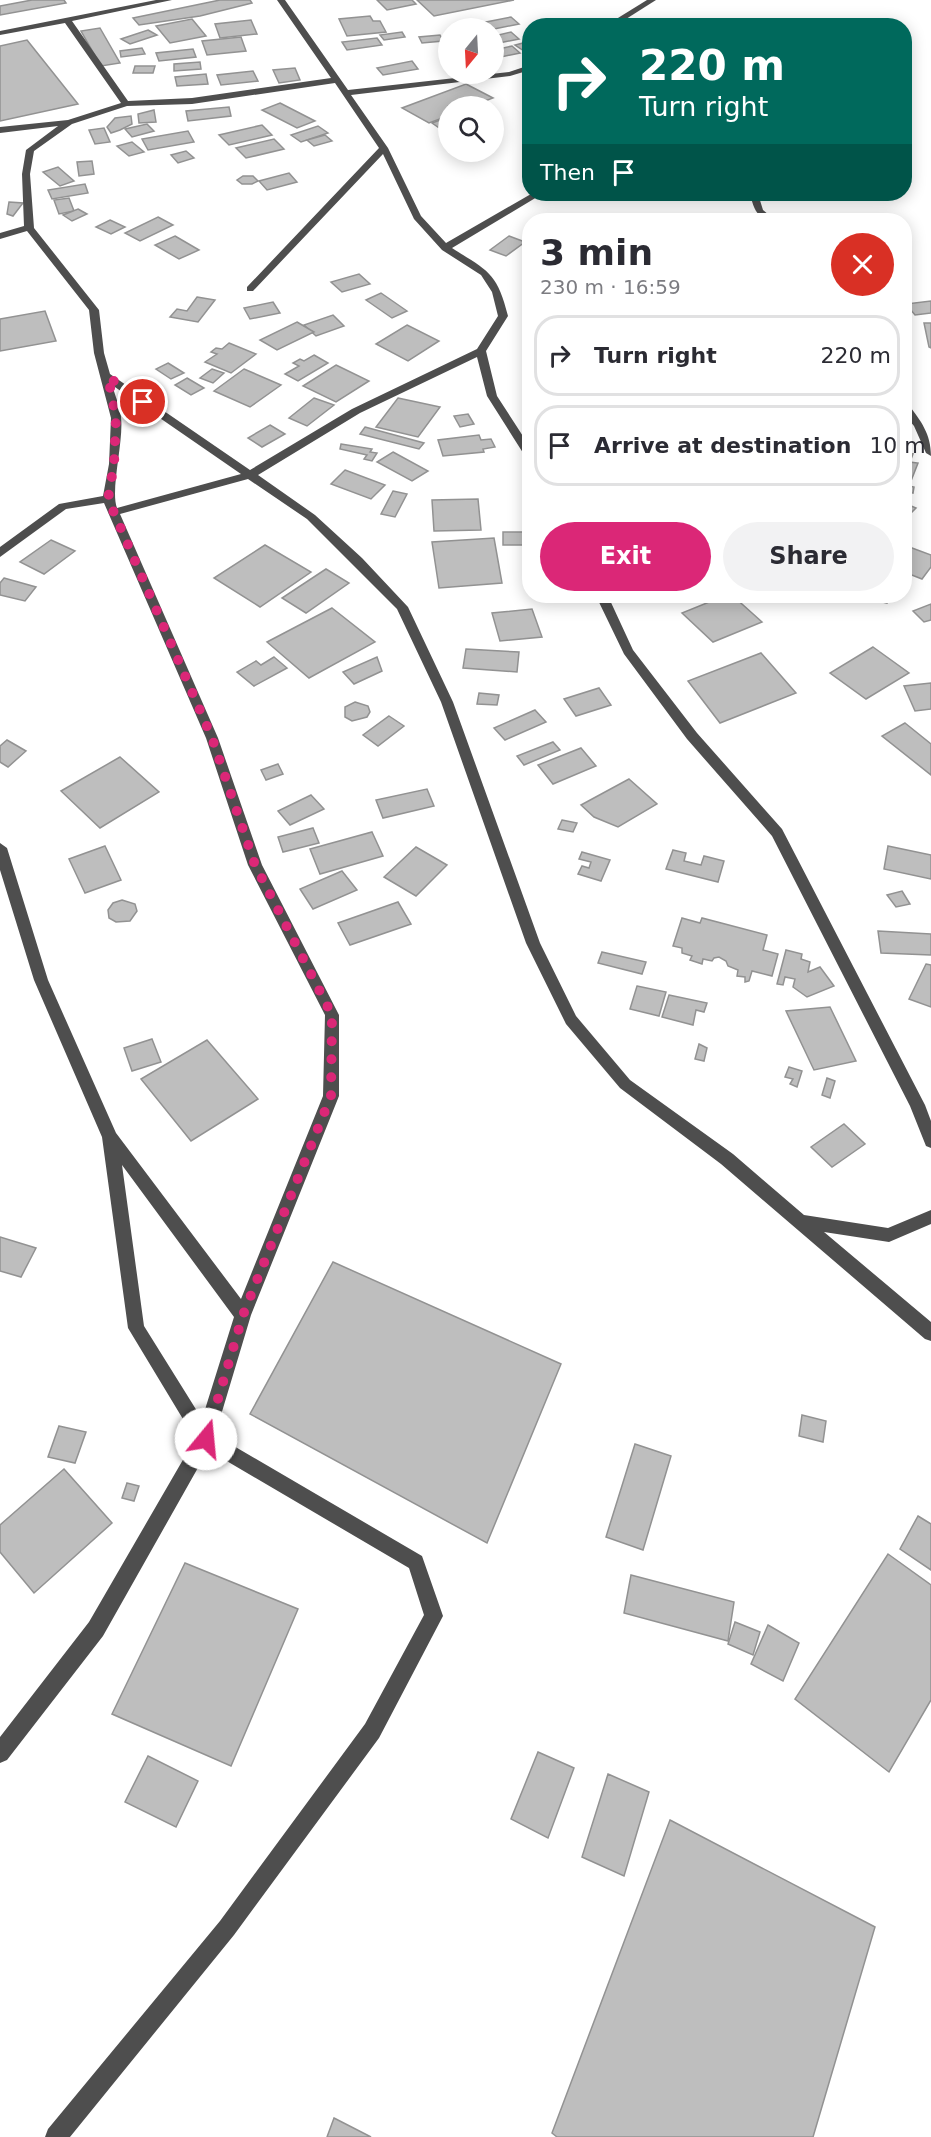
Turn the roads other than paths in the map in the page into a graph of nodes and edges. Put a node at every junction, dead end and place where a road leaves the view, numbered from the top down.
1 (168, 0) edge
2 (281, 0) edge
3 (652, 0) edge
4 (622, 18) edge
5 (66, 19) junction
6 (0, 33) edge
7 (522, 70) edge
8 (337, 80) junction
9 (346, 93) junction
10 (126, 104) junction
11 (69, 122) junction
12 (0, 130) edge
13 (384, 148) junction
14 (525, 201) edge
15 (29, 228) junction
16 (0, 236) edge
17 (445, 248) junction
18 (250, 289) dead end
19 (480, 351) junction
20 (108, 377) junction
21 (912, 416) edge
22 (522, 443) edge
23 (931, 453) edge
24 (250, 475) junction
25 (111, 505) junction
26 (0, 553) edge
27 (605, 603) edge
28 (0, 849) edge
29 (110, 1137) junction
30 (931, 1141) edge
31 (931, 1217) edge
32 (799, 1221) junction
33 (243, 1315) junction
34 (931, 1333) edge
35 (206, 1439) junction
36 (0, 1753) edge
37 (56, 2137) edge

1 - 5 street
2 - 8 street
3 - 4 street
5 - 6 street
5 - 10 street
7 - 9 street
8 - 9 street
8 - 10 street
9 - 13 street
10 - 11 street
11 - 12 street
11 - 15 street
13 - 17 street
13 - 18 street
14 - 17 street
15 - 16 street
15 - 20 street
17 - 19 street
19 - 22 street
19 - 24 street
20 - 24 street
20 - 25 street
21 - 23 street
24 - 25 street
24 - 32 street
25 - 26 street
25 - 33 street
27 - 30 street
28 - 29 street
29 - 33 street
29 - 35 street
31 - 32 street
32 - 34 street
33 - 35 street
35 - 36 street
35 - 37 street

